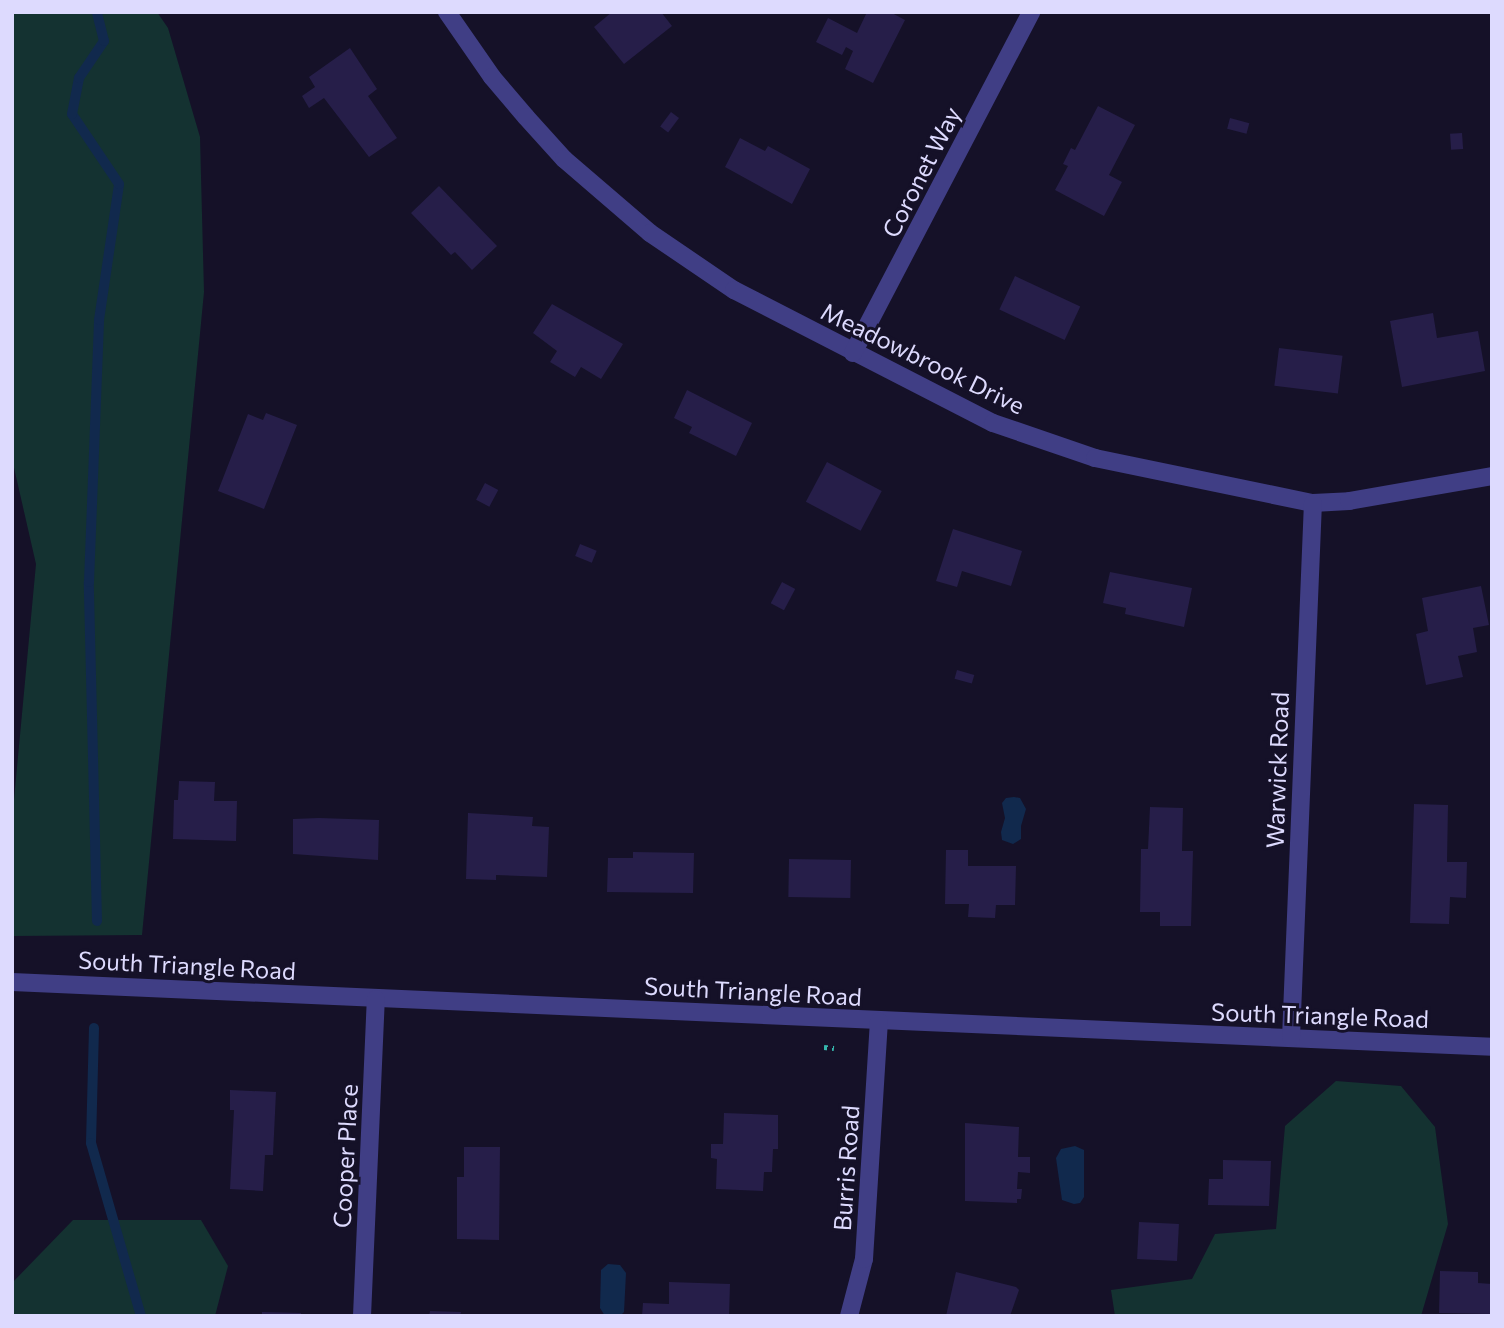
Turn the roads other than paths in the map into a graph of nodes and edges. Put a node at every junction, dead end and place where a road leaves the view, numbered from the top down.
1 (447, 12) edge
2 (1031, 12) edge
3 (853, 353) junction
4 (1492, 476) edge
5 (1313, 503) junction
6 (12, 982) edge
7 (376, 999) junction
8 (879, 1021) junction
9 (1291, 1038) junction
10 (1492, 1047) edge
11 (362, 1316) edge
12 (849, 1316) edge

1 - 3 street, Meadowbrook Drive
2 - 3 street, Coronet Way
3 - 5 street, Meadowbrook Drive
4 - 5 street, Meadowbrook Drive
5 - 9 street, Warwick Road
6 - 7 street, South Triangle Road
7 - 8 street, South Triangle Road
7 - 11 street, Cooper Place
8 - 9 street, South Triangle Road
8 - 12 street, Burris Road
9 - 10 street, South Triangle Road

